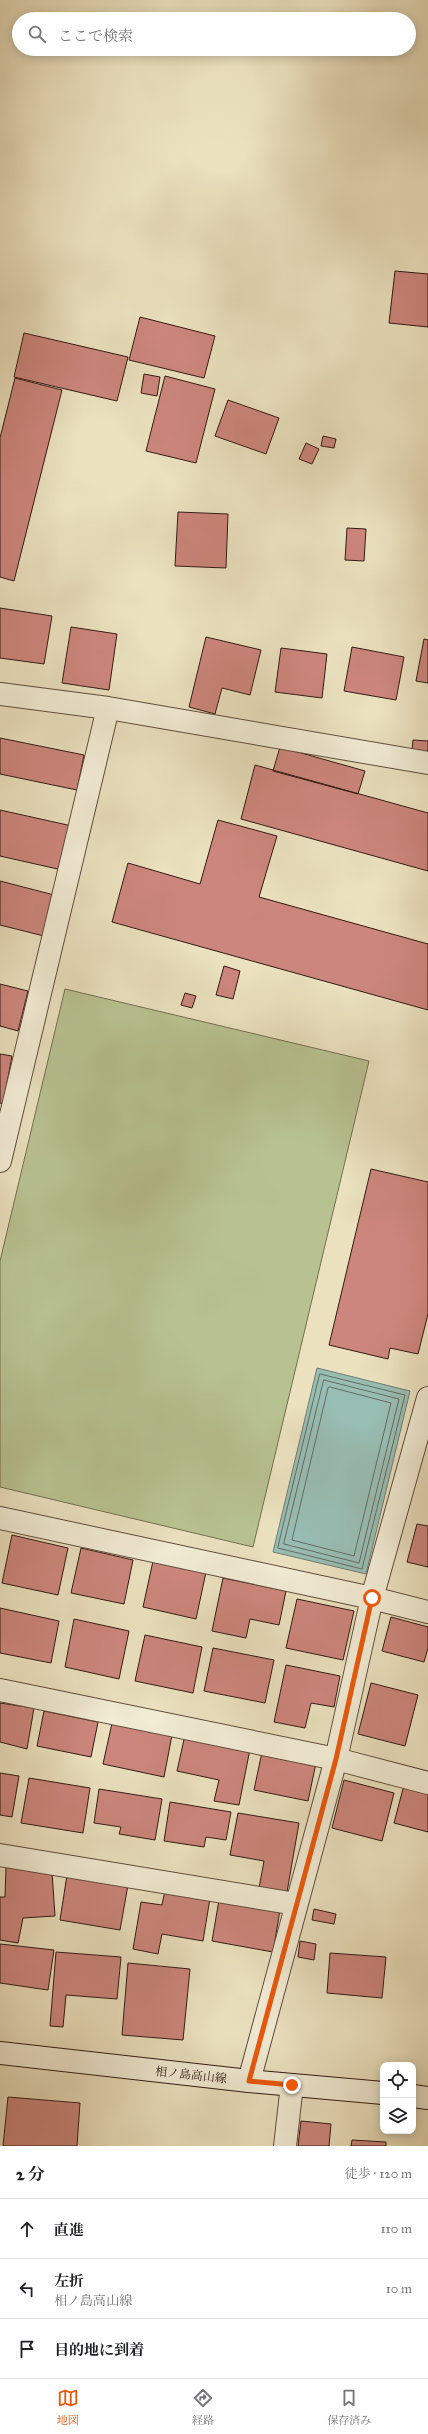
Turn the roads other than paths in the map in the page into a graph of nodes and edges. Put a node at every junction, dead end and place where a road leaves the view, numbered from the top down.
1 (0, 694) edge
2 (108, 708) junction
3 (428, 763) edge
4 (0, 1161) edge
5 (428, 1398) edge
6 (0, 1518) edge
7 (372, 1598) junction
8 (428, 1612) edge
9 (0, 1690) edge
10 (336, 1759) junction
11 (428, 1783) edge
12 (0, 1855) edge
13 (296, 1904) junction
14 (0, 2053) edge
15 (249, 2081) junction
16 (292, 2085) junction
17 (380, 2093) edge
18 (416, 2096) edge
19 (428, 2098) edge
20 (285, 2146) edge

1 - 2 street
2 - 3 street
2 - 4 street
5 - 7 street
6 - 7 street
7 - 8 street
7 - 10 street
9 - 10 street
10 - 11 street
10 - 13 street
12 - 13 street
13 - 15 street
14 - 15 street, 相ノ島高山線
15 - 16 street, 相ノ島高山線
16 - 17 street, 相ノ島高山線
16 - 20 street
18 - 19 street

